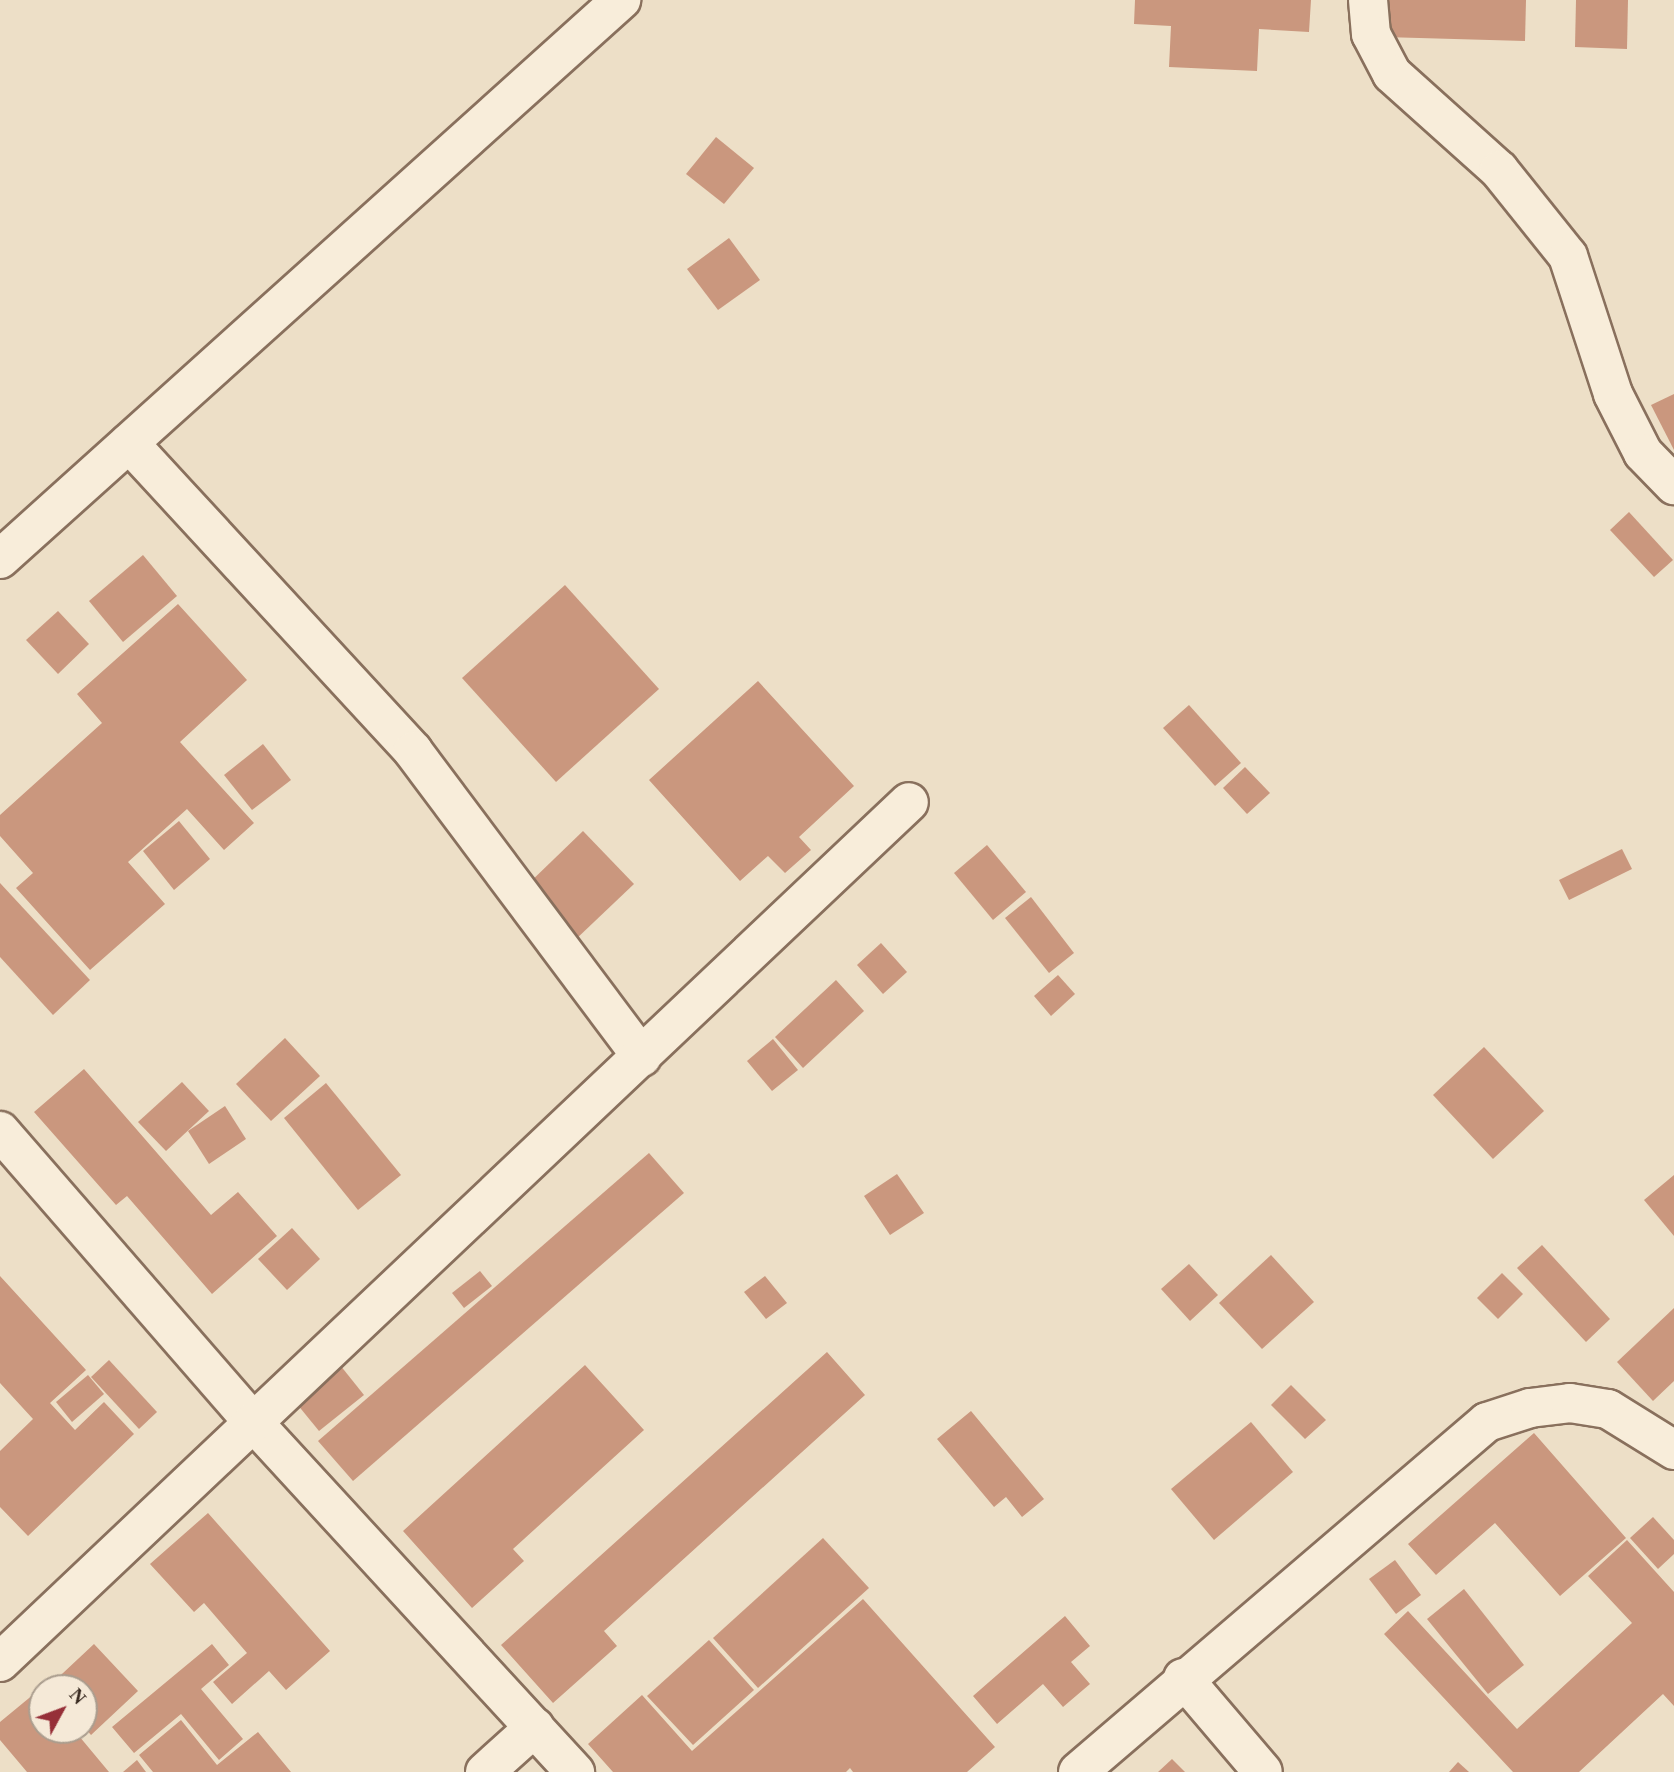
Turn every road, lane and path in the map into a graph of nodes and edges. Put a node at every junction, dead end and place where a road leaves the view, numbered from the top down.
1 (621, 0) edge
2 (1368, 0) edge
3 (129, 443) junction
4 (1674, 485) edge
5 (0, 559) edge
6 (909, 802) dead end
7 (642, 1057) junction
8 (0, 1131) edge
9 (253, 1422) junction
10 (1674, 1450) edge
11 (0, 1662) edge
12 (1183, 1678) junction
13 (535, 1727) junction
14 (485, 1772) edge
15 (575, 1772) edge
16 (1078, 1772) edge
17 (1263, 1772) edge

1 - 3 street
2 - 4 street
3 - 5 street
3 - 7 street
6 - 7 street
7 - 9 street
8 - 9 street
9 - 11 street
9 - 13 street
10 - 12 street
12 - 16 street
12 - 17 street
13 - 14 street
13 - 15 street

